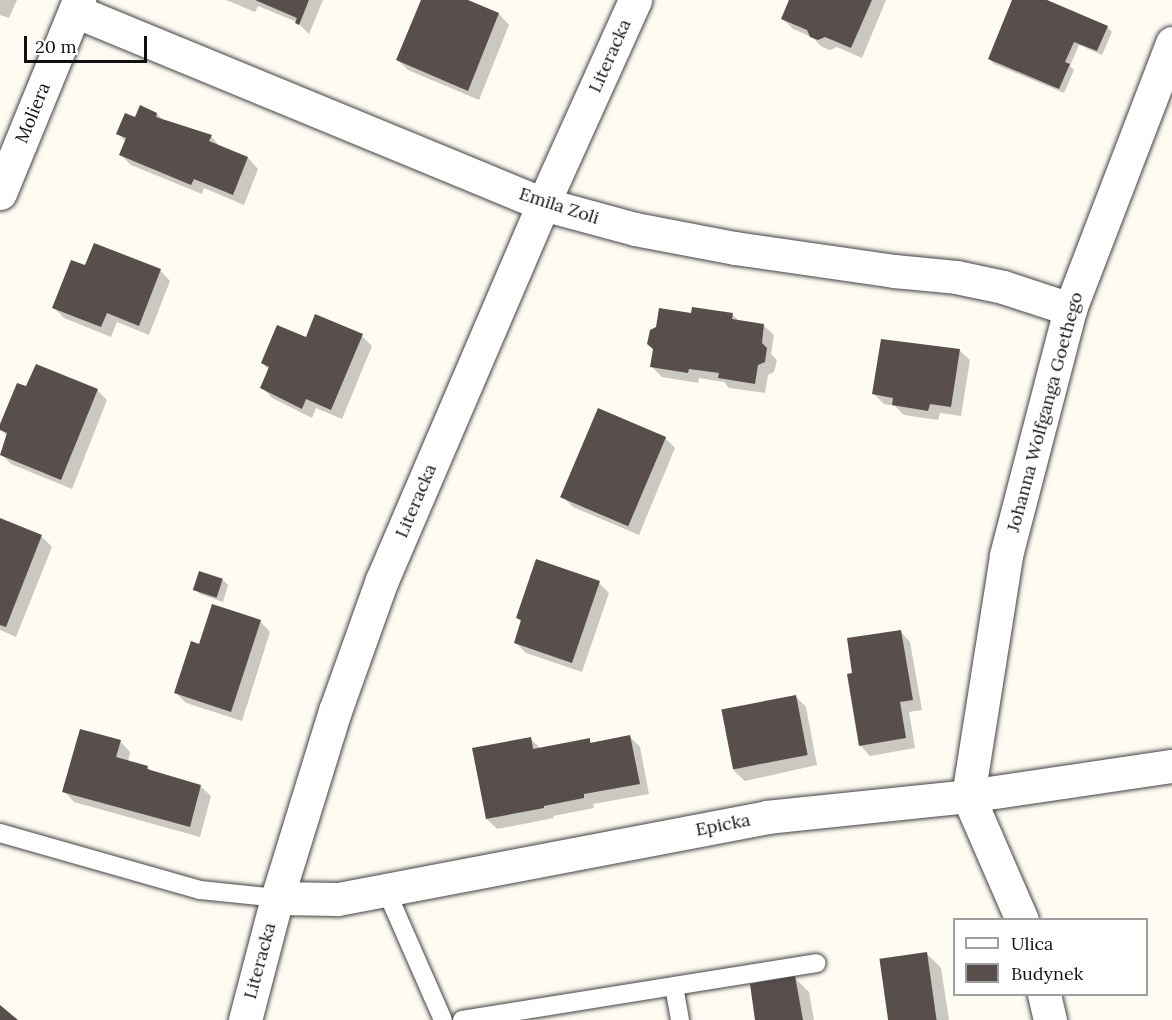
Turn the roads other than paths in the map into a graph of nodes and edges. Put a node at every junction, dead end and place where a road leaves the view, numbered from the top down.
1 (635, 0) edge
2 (77, 5) edge
3 (1172, 43) edge
4 (1161, 97) edge
5 (0, 194) edge
6 (543, 204) junction
7 (1070, 309) junction
8 (1172, 766) edge
9 (968, 796) junction
10 (0, 833) edge
11 (386, 890) junction
12 (277, 897) junction
13 (1021, 918) edge
14 (816, 963) dead end
15 (674, 986) junction
16 (1044, 996) edge
17 (245, 1020) edge
18 (443, 1020) edge
19 (462, 1020) edge
20 (680, 1020) edge
21 (1050, 1020) edge

1 - 6 street, Literacka
2 - 5 street, Moliera
2 - 6 street, Emila Zoli
3 - 4 street, Johanna Wolfganga Goethego
4 - 7 street, Johanna Wolfganga Goethego
6 - 7 street, Emila Zoli
6 - 12 street, Literacka
7 - 9 street, Johanna Wolfganga Goethego
8 - 9 street, Epicka
9 - 11 street, Epicka
9 - 13 street
10 - 12 lane
11 - 12 street, Epicka
11 - 18 lane
12 - 17 street, Literacka
14 - 15 lane
15 - 19 lane
15 - 20 lane
16 - 21 street

